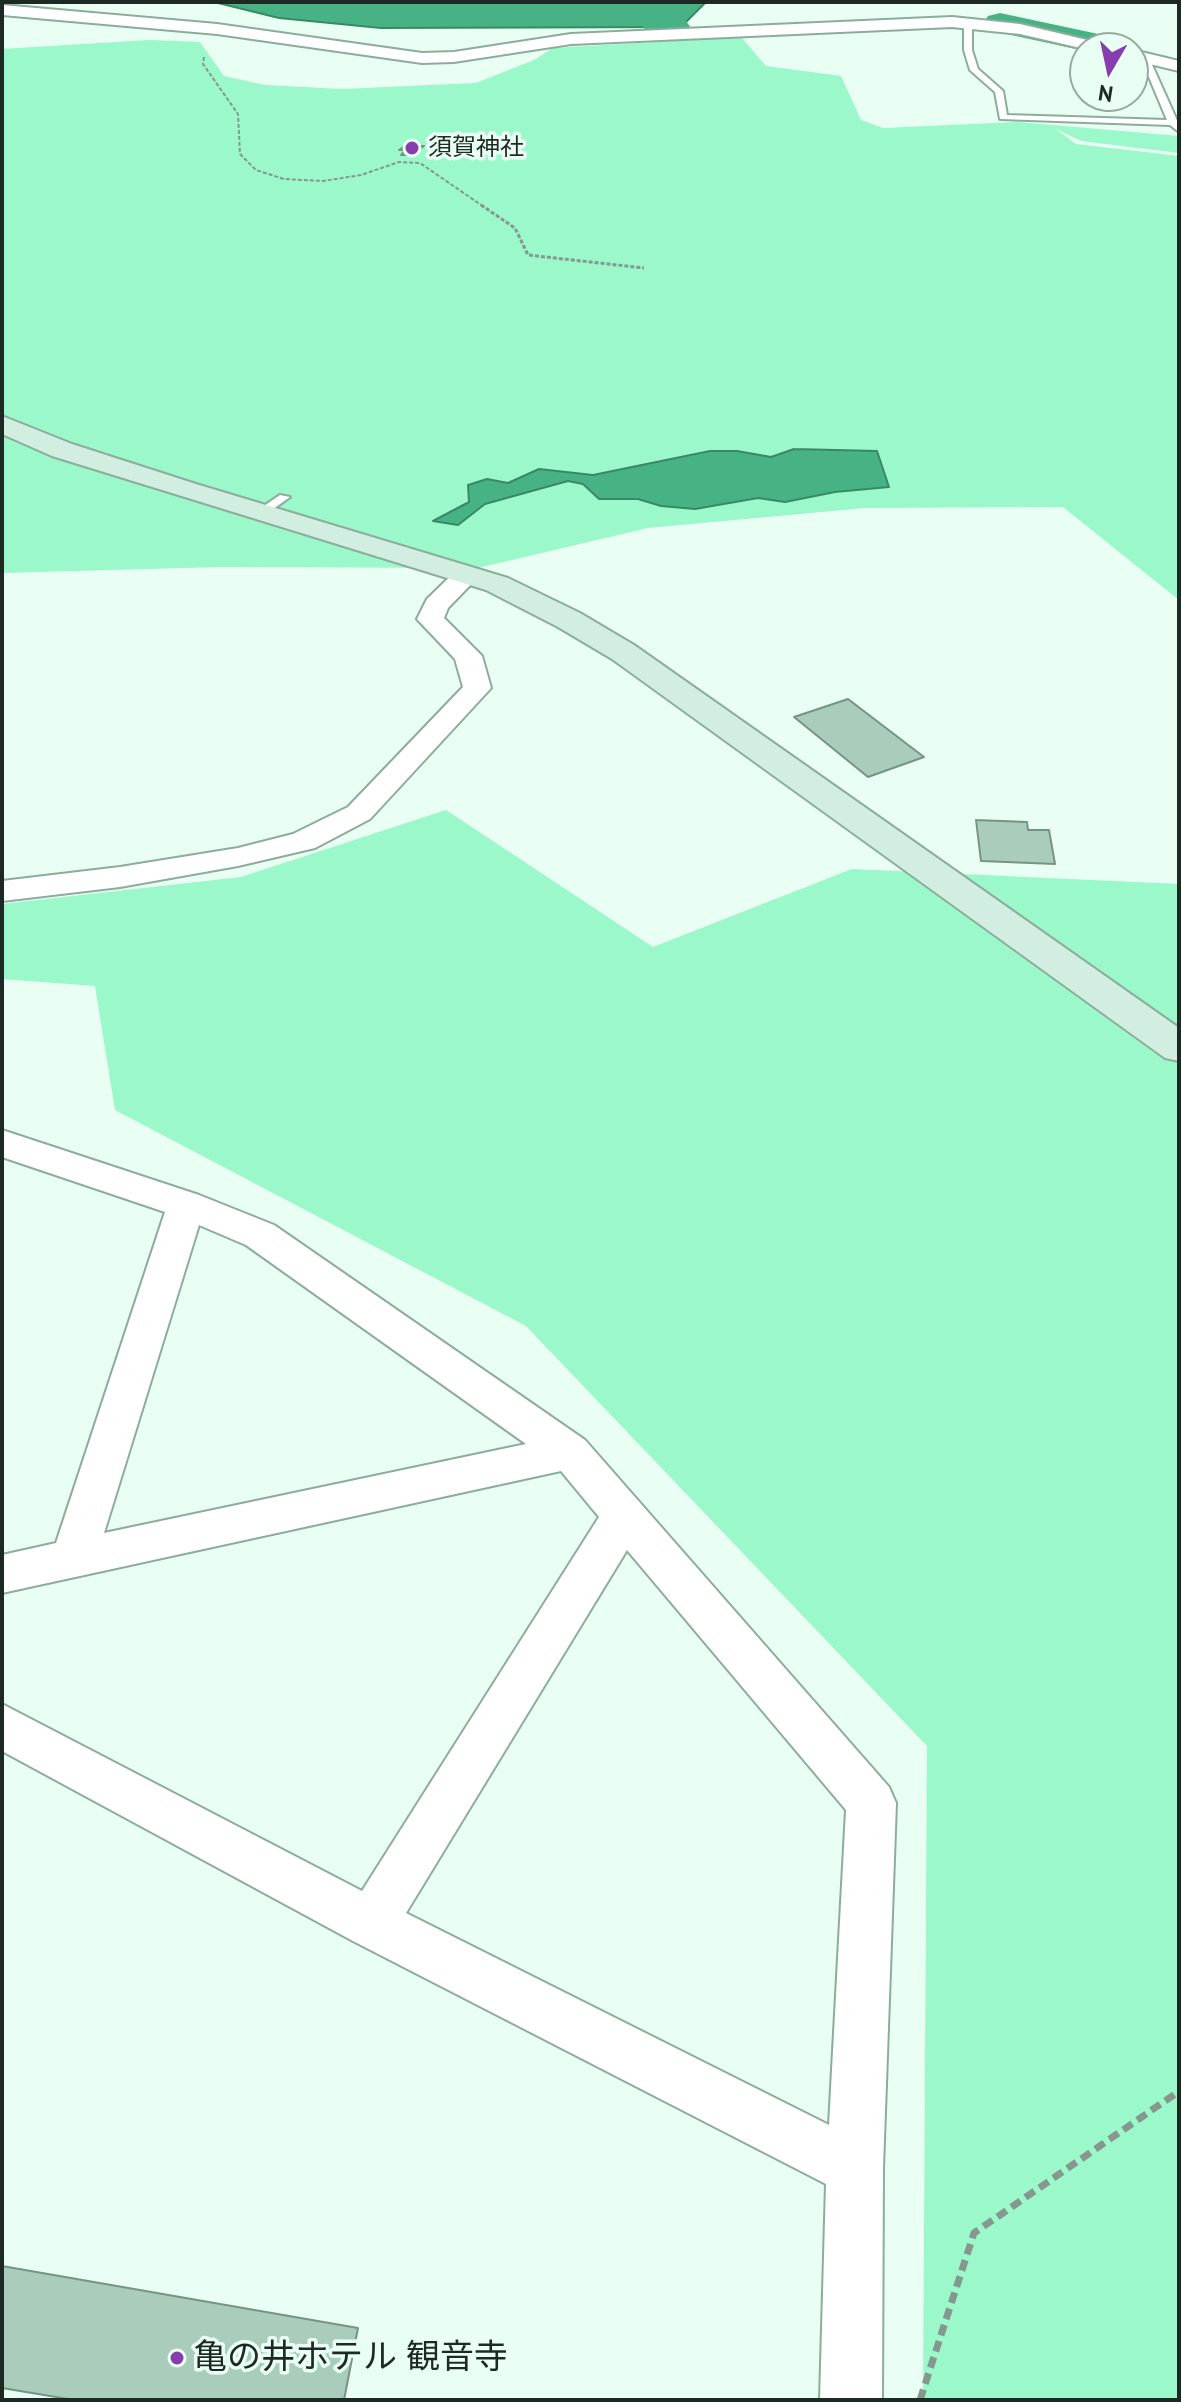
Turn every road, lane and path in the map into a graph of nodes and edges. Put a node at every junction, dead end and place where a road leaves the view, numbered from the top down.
1 (2, 10) edge
2 (709, 12) dead end
3 (968, 23) junction
4 (217, 29) junction
5 (687, 33) junction
6 (1069, 40) edge
7 (1149, 59) edge
8 (1179, 66) edge
9 (1149, 76) edge
10 (1175, 126) edge
11 (644, 268) dead end
12 (2, 424) edge
13 (467, 575) junction
14 (2, 891) edge
15 (1179, 1048) edge
16 (2, 1143) edge
17 (186, 1205) junction
18 (570, 1452) junction
19 (624, 1515) junction
20 (74, 1558) junction
21 (2, 1574) edge
22 (2, 1726) edge
23 (371, 1923) junction
24 (1179, 2096) edge
25 (855, 2168) junction
26 (851, 2400) edge
27 (920, 2400) edge

1 - 4 street
2 - 5 street
3 - 5 street
3 - 6 street
3 - 10 lane
4 - 5 street
4 - 11 path
7 - 8 street
9 - 10 lane
12 - 13 street
13 - 14 street
13 - 15 street
16 - 17 street
17 - 18 street
17 - 20 street
18 - 19 street
18 - 20 street
19 - 23 street
19 - 25 street
20 - 21 street
22 - 23 street
23 - 25 street
24 - 27 path
25 - 26 street

